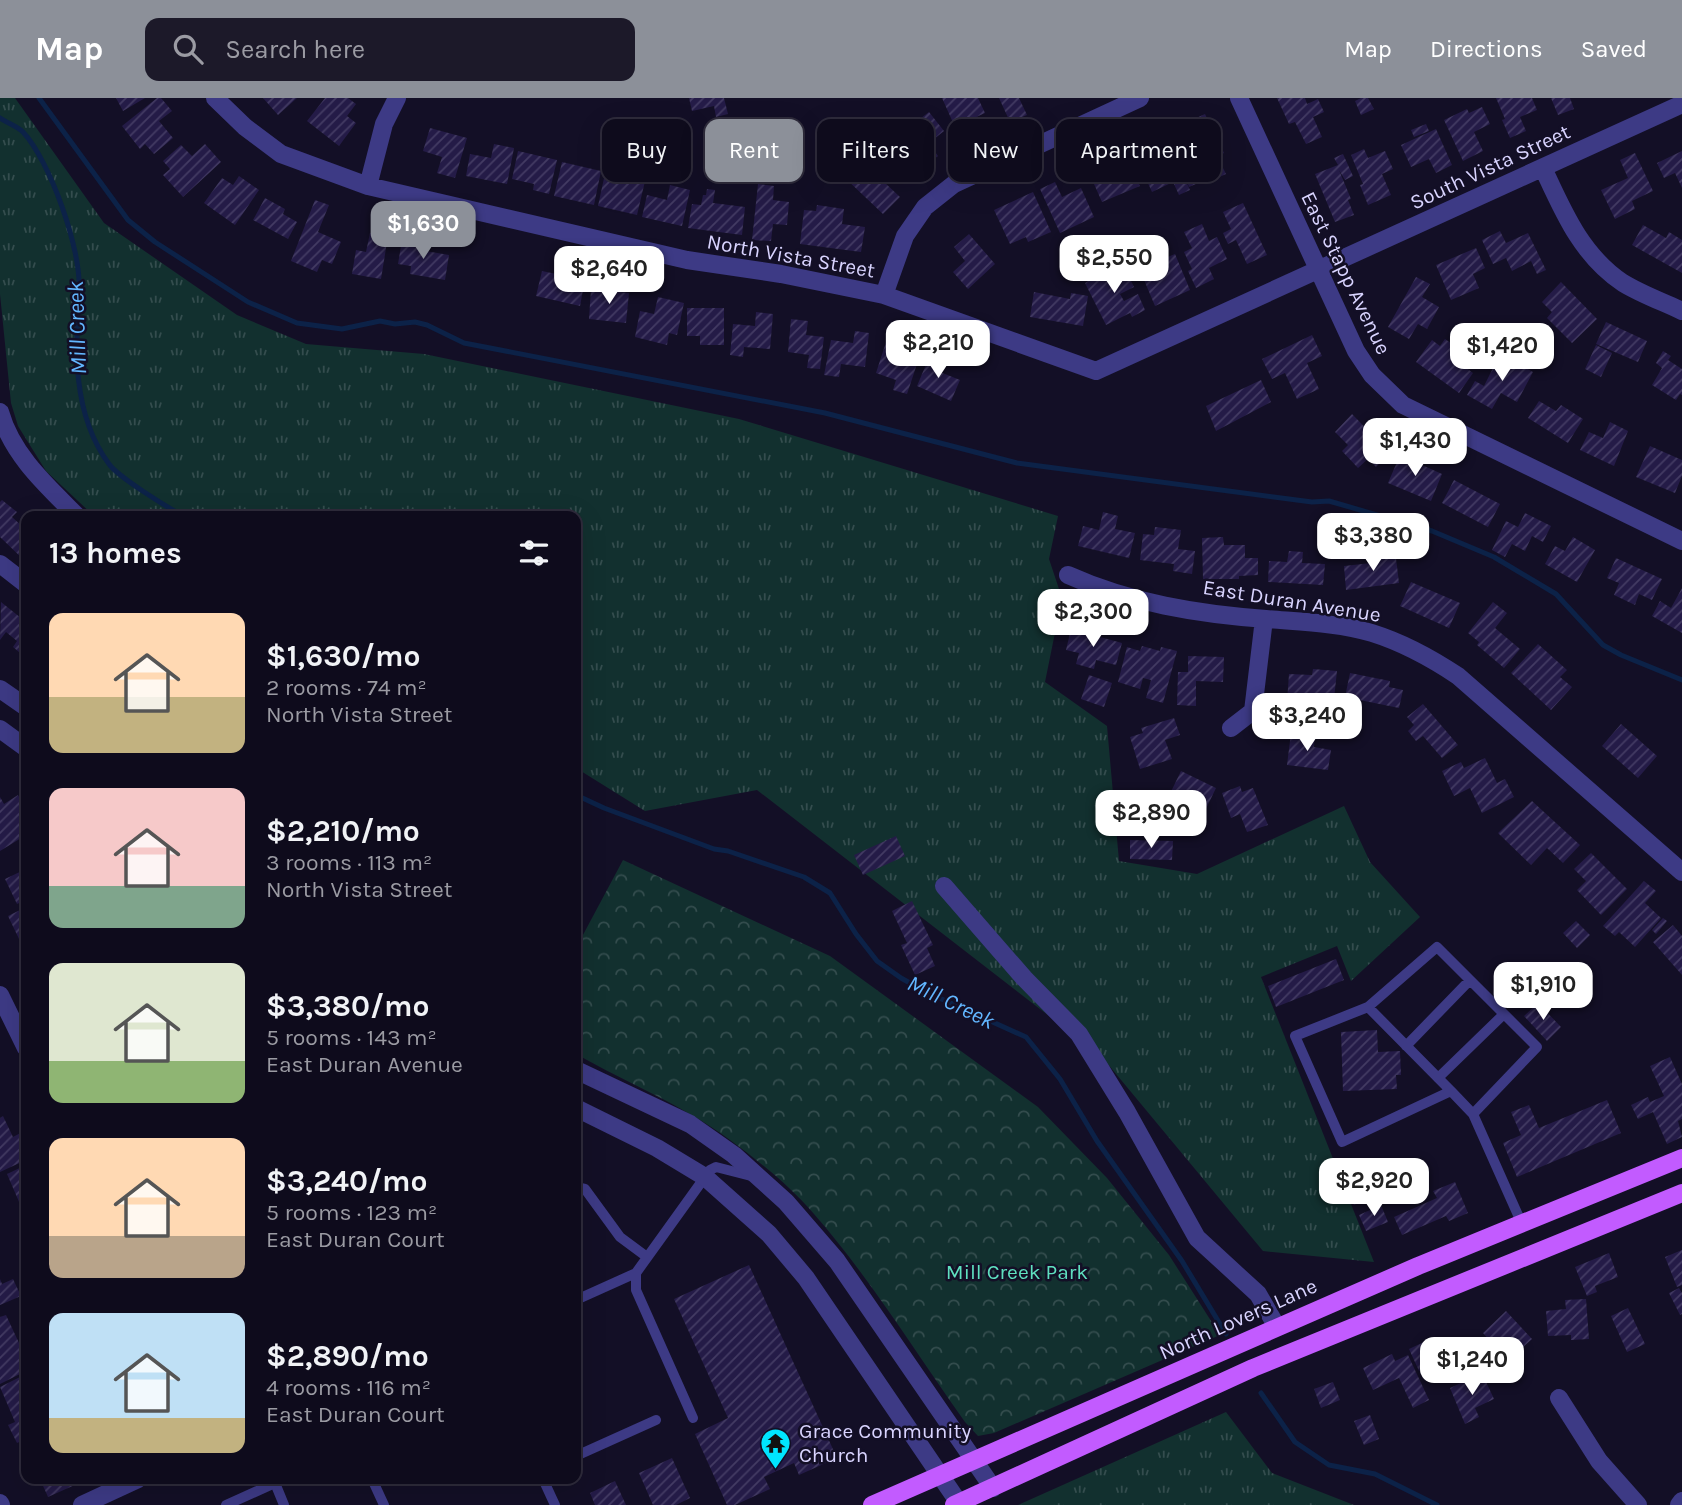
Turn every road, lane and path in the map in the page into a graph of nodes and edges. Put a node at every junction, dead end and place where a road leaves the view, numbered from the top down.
1 (215, 98) edge
2 (397, 98) edge
3 (1140, 98) edge
4 (1239, 98) edge
5 (1682, 104) edge
6 (1543, 168) junction
7 (368, 186) junction
8 (1318, 272) junction
9 (884, 295) junction
10 (1682, 311) edge
11 (0, 412) edge
12 (72, 511) edge
13 (1682, 541) edge
14 (0, 564) edge
15 (1068, 575) dead end
16 (21, 579) edge
17 (1264, 619) junction
18 (0, 688) edge
19 (21, 703) edge
20 (1231, 728) dead end
21 (0, 729) edge
22 (21, 744) edge
23 (1682, 872) edge
24 (944, 886) dead end
25 (1470, 980) junction
26 (0, 996) edge
27 (1368, 1007) junction
28 (1504, 1014) junction
29 (21, 1038) edge
30 (1406, 1046) junction
31 (581, 1072) edge
32 (1438, 1078) junction
33 (1451, 1091) junction
34 (581, 1110) edge
35 (1473, 1114) junction
36 (1682, 1158) edge
37 (705, 1177) junction
38 (756, 1177) junction
39 (581, 1188) edge
40 (1682, 1194) edge
41 (1522, 1224) junction
42 (647, 1257) junction
43 (636, 1273) junction
44 (581, 1298) edge
45 (1278, 1327) junction
46 (1559, 1398) dead end
47 (693, 1418) dead end
48 (656, 1420) dead end
49 (581, 1454) edge
50 (974, 1461) junction
51 (940, 1475) junction
52 (127, 1484) edge
53 (273, 1484) edge
54 (275, 1484) edge
55 (374, 1484) edge
56 (545, 1484) edge
57 (993, 1488) junction
58 (957, 1504) edge
59 (82, 1505) edge
60 (226, 1505) edge
61 (284, 1505) edge
62 (384, 1505) edge
63 (555, 1505) edge
64 (872, 1505) edge
65 (1638, 1505) edge

1 - 7 street, North Vista Street
2 - 7 street
3 - 9 street
4 - 8 street, East Stapp Avenue
5 - 6 street, South Vista Street
6 - 8 street, South Vista Street
6 - 10 street
7 - 9 street, North Vista Street
8 - 9 street, North Vista Street
8 - 13 street, East Stapp Avenue
11 - 12 street
14 - 16 street
15 - 17 street, East Duran Avenue
17 - 20 street
17 - 23 street, East Duran Avenue
18 - 19 street
21 - 22 street
24 - 45 street
25 - 27 lane
25 - 28 lane
25 - 30 lane
26 - 29 street
27 - 30 lane
27 - 33 lane
28 - 32 lane
28 - 35 lane
30 - 32 lane
31 - 38 street
32 - 33 lane
33 - 35 lane
34 - 37 street
35 - 41 lane
36 - 41 main road, North Lovers Lane
37 - 38 lane
37 - 42 lane
37 - 51 street
38 - 50 street
39 - 42 lane
40 - 57 main road
41 - 45 main road, North Lovers Lane
42 - 43 lane
43 - 44 lane
43 - 47 lane
45 - 50 main road, North Lovers Lane
46 - 65 street
48 - 49 lane
50 - 51 main road, North Lovers Lane
50 - 57 street
51 - 58 street
51 - 64 main road, North Lovers Lane
52 - 59 street
53 - 60 lane
54 - 61 lane
55 - 62 lane
56 - 63 lane
57 - 58 main road

